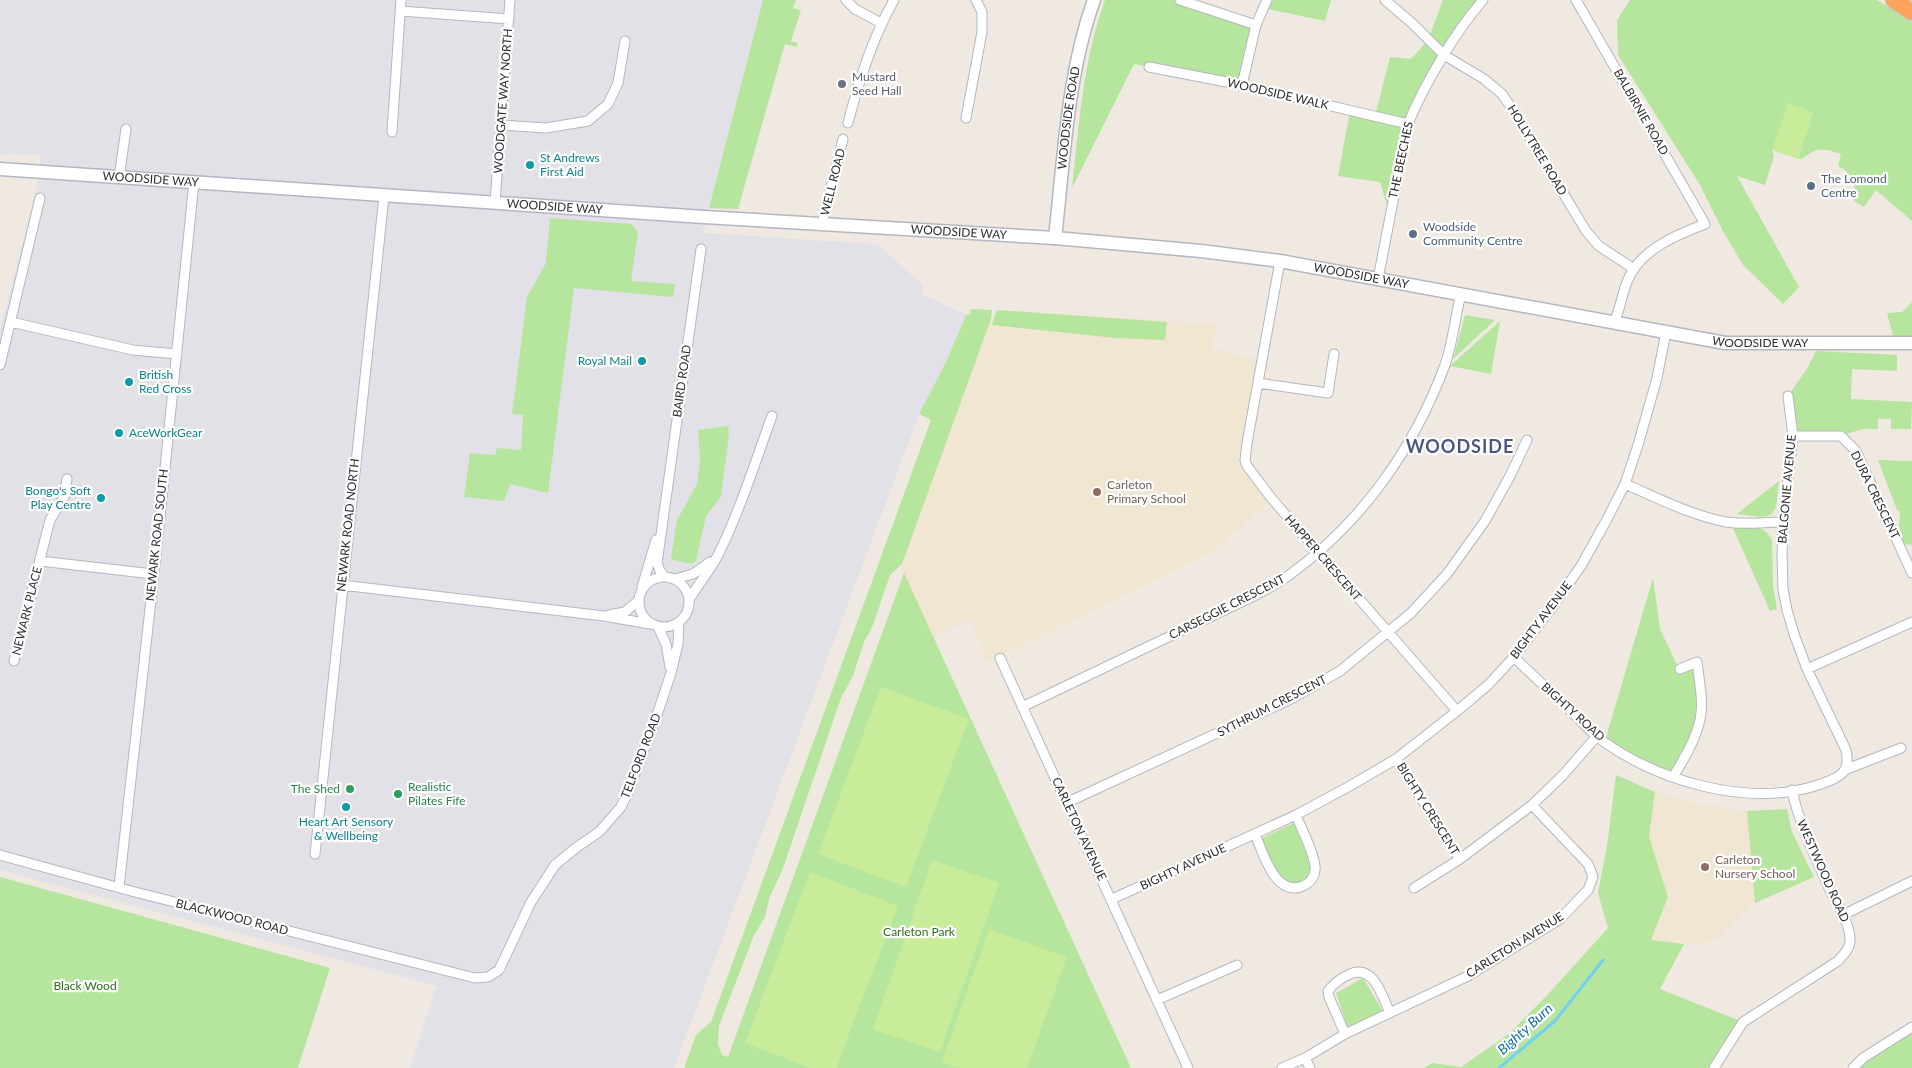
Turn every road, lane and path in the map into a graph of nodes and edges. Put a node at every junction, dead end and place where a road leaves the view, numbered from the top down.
1 (401, 0) edge
2 (510, 0) edge
3 (846, 0) edge
4 (894, 0) edge
5 (976, 0) edge
6 (1094, 0) edge
7 (1180, 0) edge
8 (1267, 0) edge
9 (1385, 0) edge
10 (1483, 0) edge
11 (1576, 0) edge
12 (1894, 0) edge
13 (400, 11) junction
14 (1912, 12) edge
15 (509, 19) junction
16 (882, 23) junction
17 (1256, 25) junction
18 (626, 41) dead end
19 (1444, 55) junction
20 (1149, 67) dead end
21 (1242, 85) junction
22 (966, 118) dead end
23 (848, 123) dead end
24 (1408, 124) junction
25 (501, 125) junction
26 (126, 129) dead end
27 (392, 132) dead end
28 (843, 139) dead end
29 (0, 169) edge
30 (120, 178) junction
31 (194, 182) junction
32 (384, 196) junction
33 (40, 198) dead end
34 (495, 202) junction
35 (822, 224) junction
36 (1054, 238) junction
37 (701, 249) dead end
38 (1280, 261) junction
39 (1634, 269) junction
40 (1378, 279) junction
41 (1461, 294) junction
42 (11, 322) junction
43 (1614, 323) junction
44 (1666, 332) junction
45 (1912, 343) edge
46 (176, 354) junction
47 (1334, 354) dead end
48 (0, 365) edge
49 (1258, 383) junction
50 (1788, 396) dead end
51 (772, 416) dead end
52 (1793, 436) junction
53 (1527, 440) dead end
54 (68, 479) dead end
55 (1625, 484) junction
56 (664, 512) junction
57 (1783, 522) junction
58 (1319, 552) junction
59 (716, 558) junction
60 (40, 562) junction
61 (1912, 573) edge
62 (153, 574) junction
63 (664, 577) junction
64 (675, 579) junction
65 (342, 585) junction
66 (642, 590) junction
67 (689, 600) junction
68 (638, 601) junction
69 (604, 616) junction
70 (1912, 622) edge
71 (679, 623) junction
72 (654, 626) junction
73 (1387, 632) junction
74 (1514, 657) junction
75 (1000, 658) dead end
76 (14, 661) dead end
77 (1680, 669) dead end
78 (1807, 669) junction
79 (671, 672) junction
80 (1022, 707) junction
81 (1457, 711) junction
82 (1597, 736) junction
83 (1901, 748) dead end
84 (1396, 758) junction
85 (1846, 768) junction
86 (1673, 777) junction
87 (1792, 790) junction
88 (1066, 803) junction
89 (1532, 805) junction
90 (1296, 815) junction
91 (1255, 834) junction
92 (315, 854) dead end
93 (0, 856) edge
94 (1460, 859) junction
95 (1912, 881) edge
96 (119, 887) junction
97 (1414, 888) dead end
98 (1112, 899) junction
99 (1843, 915) junction
100 (1237, 965) dead end
101 (465, 975) joint
102 (1157, 1000) junction
103 (1390, 1013) junction
104 (1912, 1027) edge
105 (1345, 1034) junction
106 (1305, 1058) junction
107 (1188, 1068) edge
108 (1282, 1068) edge
109 (1310, 1068) edge
110 (1715, 1068) edge
111 (1853, 1068) edge

1 - 13 street
2 - 15 street, WOODGATE WAY NORTH
3 - 16 street
4 - 16 street
5 - 22 street
6 - 36 street, WOODSIDE ROAD
7 - 17 street
8 - 17 street
9 - 19 street, HOLLYTREE ROAD
10 - 19 street, THE BEECHES
11 - 39 street, BALBIRNIE ROAD
12 - 14 highway
13 - 15 street
13 - 27 street
15 - 25 street, WOODGATE WAY NORTH
16 - 23 street
17 - 21 street
18 - 25 street
19 - 24 street, THE BEECHES
19 - 39 street, HOLLYTREE ROAD
20 - 21 street, WOODSIDE WALK
21 - 24 street, WOODSIDE WALK
24 - 40 street, THE BEECHES
25 - 34 street, WOODGATE WAY NORTH
26 - 30 street
28 - 35 street, WELL ROAD
29 - 30 street, WOODSIDE WAY
30 - 31 street, WOODSIDE WAY
31 - 32 street, WOODSIDE WAY
31 - 46 street, NEWARK ROAD SOUTH
32 - 34 street, WOODSIDE WAY
32 - 65 street, NEWARK ROAD NORTH
33 - 42 street
34 - 35 street, WOODSIDE WAY
35 - 36 street, WOODSIDE WAY
36 - 38 street, WOODSIDE WAY
37 - 56 street, BAIRD ROAD
38 - 40 street, WOODSIDE WAY
38 - 49 street, HAPPER CRESCENT
39 - 43 street
40 - 41 street, WOODSIDE WAY
41 - 43 street, WOODSIDE WAY
41 - 58 street, CARSEGGIE CRESCENT
42 - 46 street
42 - 48 street
43 - 44 street, WOODSIDE WAY
44 - 45 street, WOODSIDE WAY
44 - 55 street, BIGHTY AVENUE
46 - 62 street, NEWARK ROAD SOUTH
47 - 49 street
49 - 58 street, HAPPER CRESCENT
50 - 52 street, BALGONIE AVENUE
51 - 59 street
52 - 57 street, BALGONIE AVENUE
52 - 61 street, DURA CRESCENT
53 - 73 street, SYTHRUM CRESCENT
54 - 60 street, NEWARK PLACE
55 - 57 street
55 - 74 street, BIGHTY AVENUE
56 - 63 street, BAIRD ROAD
56 - 66 street, BAIRD ROAD
57 - 78 street, BALGONIE AVENUE
58 - 73 street, HAPPER CRESCENT
58 - 80 street, CARSEGGIE CRESCENT
59 - 64 street
59 - 67 street
60 - 62 street, NEWARK PLACE
60 - 76 street, NEWARK PLACE
62 - 96 street, NEWARK ROAD SOUTH
63 - 64 street
63 - 66 street
64 - 67 street
65 - 69 street
65 - 92 street, NEWARK ROAD NORTH
66 - 68 street
67 - 71 street
68 - 69 street
68 - 72 street
69 - 72 street
70 - 78 street
71 - 72 street
71 - 79 street, TELFORD ROAD
72 - 79 street, TELFORD ROAD
73 - 81 street, HAPPER CRESCENT
73 - 88 street, SYTHRUM CRESCENT
74 - 81 street, BIGHTY AVENUE
74 - 82 street, BIGHTY ROAD
75 - 80 street, CARLETON AVENUE
77 - 86 street
78 - 85 street, BALGONIE AVENUE
79 - 101 street, TELFORD ROAD
80 - 88 street, CARLETON AVENUE
81 - 84 street, BIGHTY AVENUE
82 - 86 street, BIGHTY ROAD
82 - 89 street, BIGHTY CRESCENT
83 - 85 street, BIGHTY ROAD
84 - 90 street, BIGHTY AVENUE
84 - 94 street, BIGHTY CRESCENT
85 - 87 street, BIGHTY ROAD
86 - 87 street, BIGHTY ROAD
87 - 99 street, WESTWOOD ROAD
88 - 98 street, CARLETON AVENUE
89 - 94 street, BIGHTY CRESCENT
89 - 103 street, CARLETON AVENUE
90 - 91 street, BIGHTY AVENUE
90 - 91 street
91 - 98 street, BIGHTY AVENUE
93 - 96 street, BLACKWOOD ROAD
94 - 97 street, BIGHTY CRESCENT
95 - 99 street
96 - 101 street, BLACKWOOD ROAD
98 - 102 street, CARLETON AVENUE
99 - 110 street, WESTWOOD ROAD
100 - 102 street
102 - 107 street, CARLETON AVENUE
103 - 105 street, CARLETON AVENUE
103 - 105 street
104 - 111 street
105 - 106 street, CARLETON AVENUE
106 - 108 street, CARLETON AVENUE
106 - 109 street

